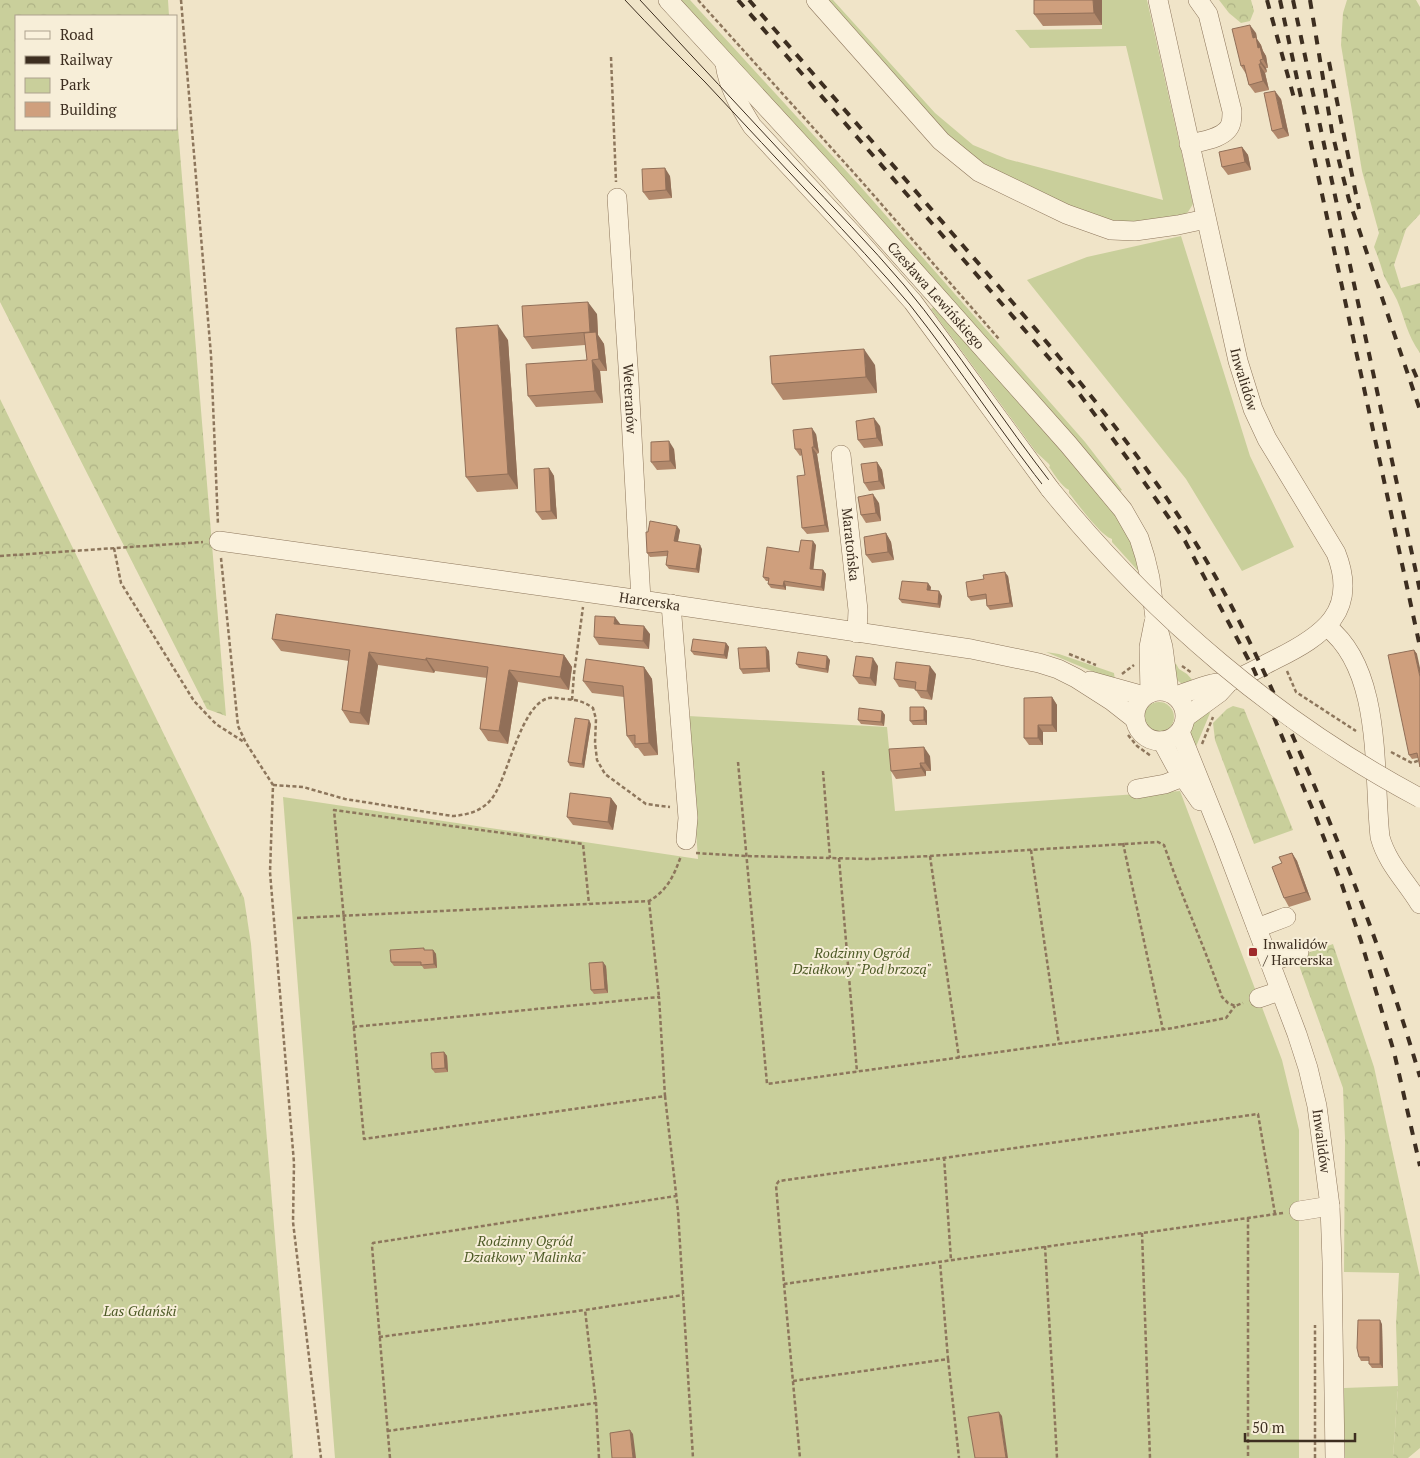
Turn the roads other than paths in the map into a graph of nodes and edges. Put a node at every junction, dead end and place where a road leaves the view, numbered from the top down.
1 (668, 0) edge
2 (816, 0) edge
3 (1158, 0) edge
4 (1198, 0) edge
5 (724, 59) junction
6 (1189, 144) junction
7 (617, 198) road end
8 (1206, 219) junction
9 (841, 455) dead end
10 (219, 541) road end
11 (641, 600) junction
12 (671, 604) junction
13 (1155, 618) junction
14 (1327, 627) junction
15 (857, 633) junction
16 (1076, 678) junction
17 (1230, 681) junction
18 (1147, 694) junction
19 (1172, 694) junction
20 (1135, 719) junction
21 (1183, 725) junction
22 (1162, 741) junction
23 (1183, 777) junction
24 (1137, 789) dead end
25 (1420, 798) edge
26 (1222, 838) junction
27 (684, 846) road end
28 (1420, 904) edge
29 (1286, 917) dead end
30 (1257, 928) junction
31 (1299, 952) dead end
32 (1270, 962) junction
33 (1280, 991) junction
34 (1259, 998) road end
35 (1330, 1206) junction
36 (1299, 1211) road end
37 (1335, 1458) edge

1 - 5 street, Czesława Lewińskiego
2 - 8 street
3 - 6 street, Inwalidów
4 - 6 street
5 - 13 street, Czesława Lewińskiego
5 - 25 street, bridge
6 - 8 street, Inwalidów
7 - 11 street, Weteranów
8 - 14 street, Inwalidów
9 - 15 street, Maratońska
10 - 11 street, Harcerska
11 - 12 street, Harcerska
12 - 15 street, Harcerska
12 - 27 street
13 - 18 street, Czesława Lewińskiego
13 - 19 street, Czesława Lewińskiego
14 - 17 street, Inwalidów
14 - 28 street
15 - 16 street, Harcerska
16 - 18 street, Harcerska
16 - 20 street, Harcerska
17 - 19 street, Inwalidów
17 - 21 street, Inwalidów
18 - 19 street
18 - 20 street
19 - 21 street
20 - 22 street
21 - 22 street
21 - 26 street, Inwalidów
22 - 23 street, Inwalidów
23 - 24 street
23 - 26 street, Inwalidów
26 - 30 street, Inwalidów
29 - 30 street
30 - 32 street, Inwalidów
31 - 32 street
32 - 33 street, Inwalidów
33 - 34 street
33 - 35 street, Inwalidów
35 - 36 street
35 - 37 street, Inwalidów

